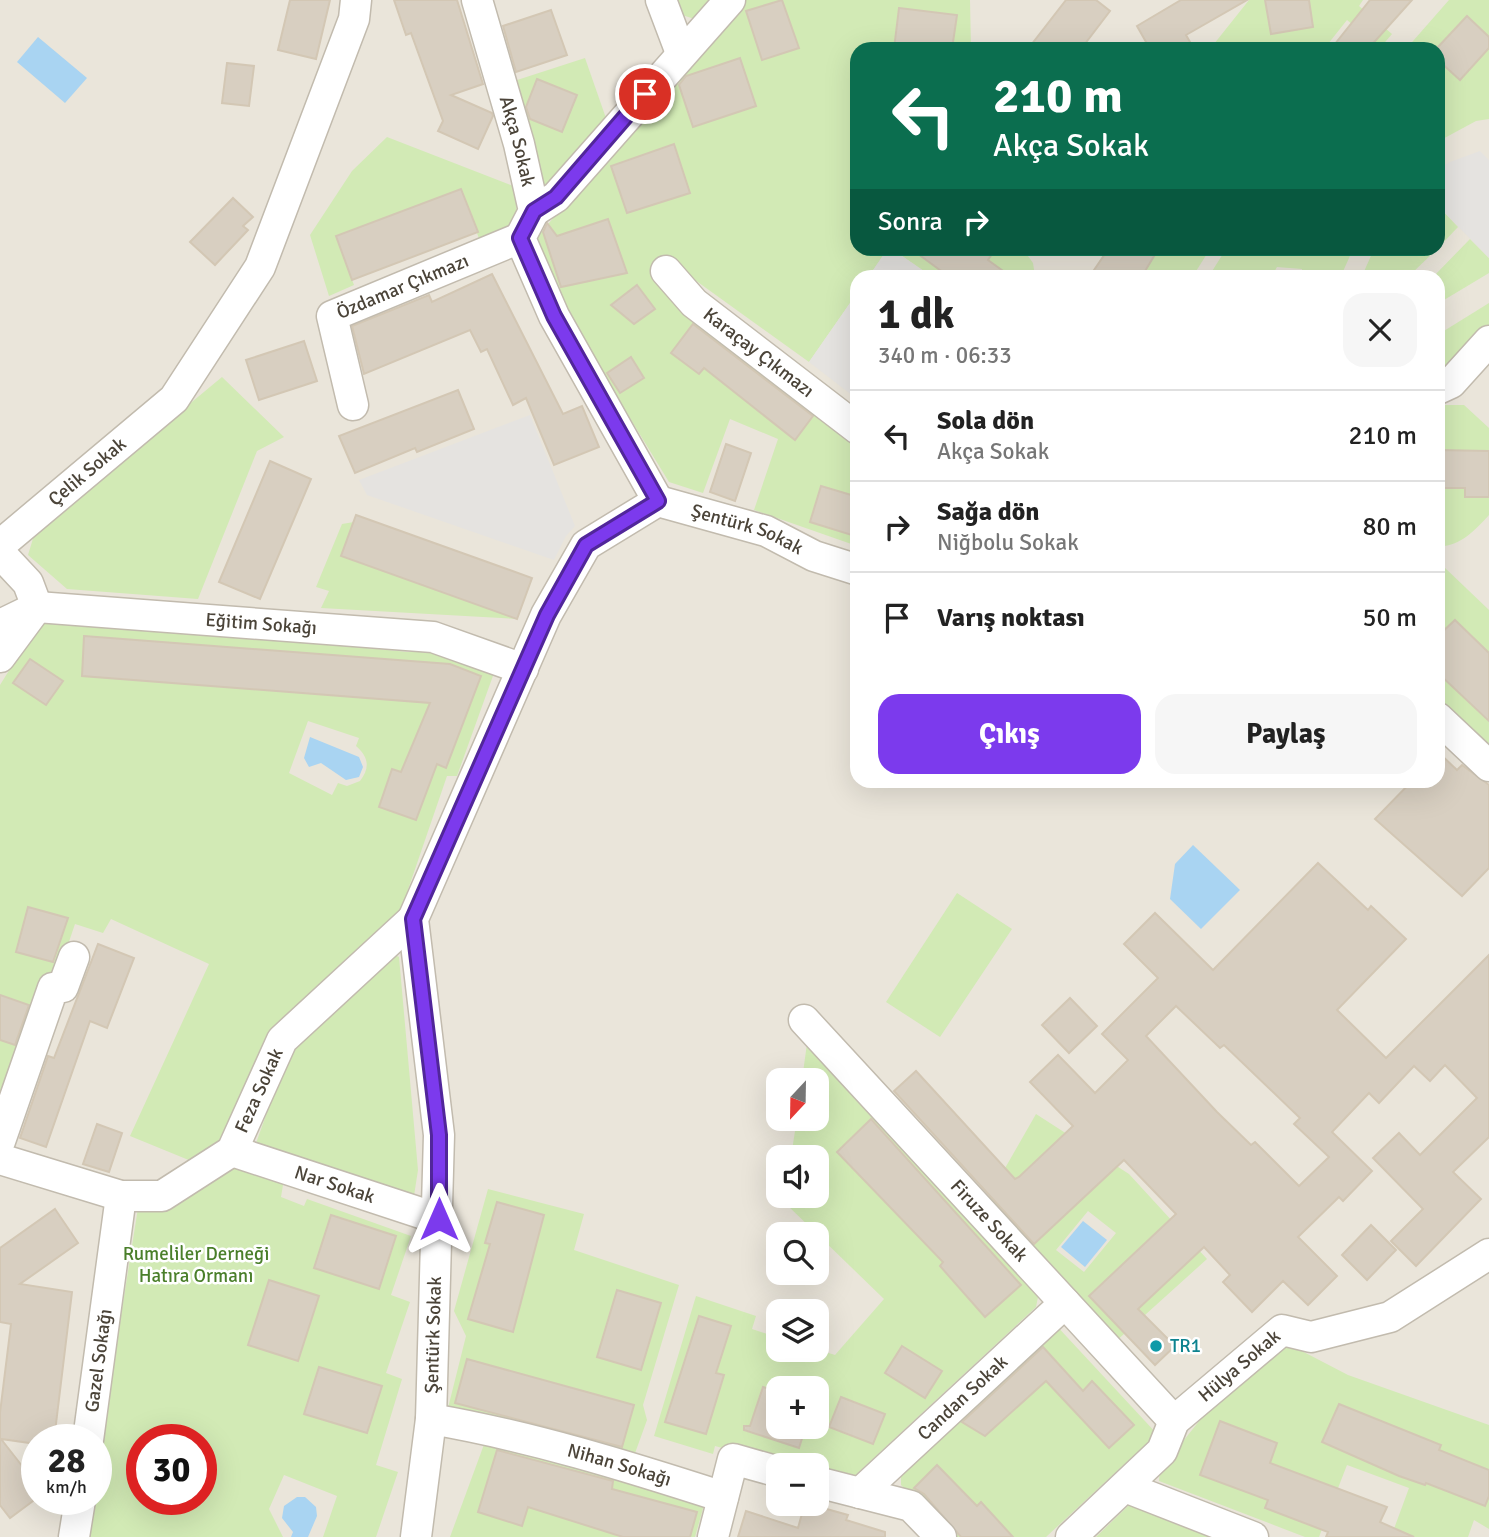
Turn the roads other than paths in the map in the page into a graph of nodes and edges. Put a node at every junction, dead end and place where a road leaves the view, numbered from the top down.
1 (356, 0) edge
2 (477, 0) edge
3 (661, 0) edge
4 (730, 0) edge
5 (681, 53) junction
6 (534, 211) junction
7 (520, 238) junction
8 (666, 271) dead end
9 (1489, 341) edge
10 (1445, 385) edge
11 (353, 405) dead end
12 (850, 423) edge
13 (658, 501) junction
14 (0, 545) edge
15 (0, 553) edge
16 (850, 567) edge
17 (37, 607) junction
18 (0, 625) edge
19 (0, 657) edge
20 (523, 669) junction
21 (1445, 725) edge
22 (1489, 766) edge
23 (413, 919) junction
24 (74, 957) dead end
25 (804, 1020) dead end
26 (0, 1141) edge
27 (232, 1151) junction
28 (0, 1159) edge
29 (121, 1196) junction
30 (439, 1219) junction
31 (1489, 1254) edge
32 (1065, 1303) junction
33 (431, 1419) junction
34 (1174, 1421) junction
35 (90, 1424) edge
36 (766, 1468) edge
37 (829, 1485) edge
38 (1125, 1487) junction
39 (860, 1493) junction
40 (723, 1497) junction
41 (77, 1515) edge
42 (75, 1537) edge
43 (416, 1537) edge
44 (713, 1537) edge
45 (941, 1537) edge
46 (1071, 1537) edge
47 (1253, 1537) edge

1 - 14 street, Çelik Sokak
2 - 6 street, Akça Sokak
3 - 5 street
4 - 5 street
5 - 6 street
6 - 7 street, Akça Sokak
7 - 11 street, Özdamar Çıkmazı
7 - 13 street
8 - 12 street, Karaçay Çıkmazı
9 - 10 street
13 - 16 street, Şentürk Sokak
13 - 20 street
15 - 17 street
17 - 18 street
17 - 19 street
17 - 20 street, Eğitim Sokağı
20 - 23 street
21 - 22 street
23 - 27 street, Feza Sokak
23 - 30 street, Şentürk Sokak
24 - 26 street
25 - 32 street, Firuze Sokak
27 - 29 street, Feza Sokak
27 - 30 street, Nar Sokak
28 - 29 street
29 - 35 street, Gazel Sokağı
30 - 33 street, Şentürk Sokak
31 - 34 street, Hülya Sokak
32 - 34 street, Firuze Sokak
32 - 39 street, Candan Sokak
33 - 40 street, Nihan Sokağı
33 - 43 street, Şentürk Sokak
34 - 38 street, Hülya Sokak
36 - 40 street
37 - 39 street
38 - 46 street, Hülya Sokak
38 - 47 street
39 - 45 street
40 - 44 street
41 - 42 street

